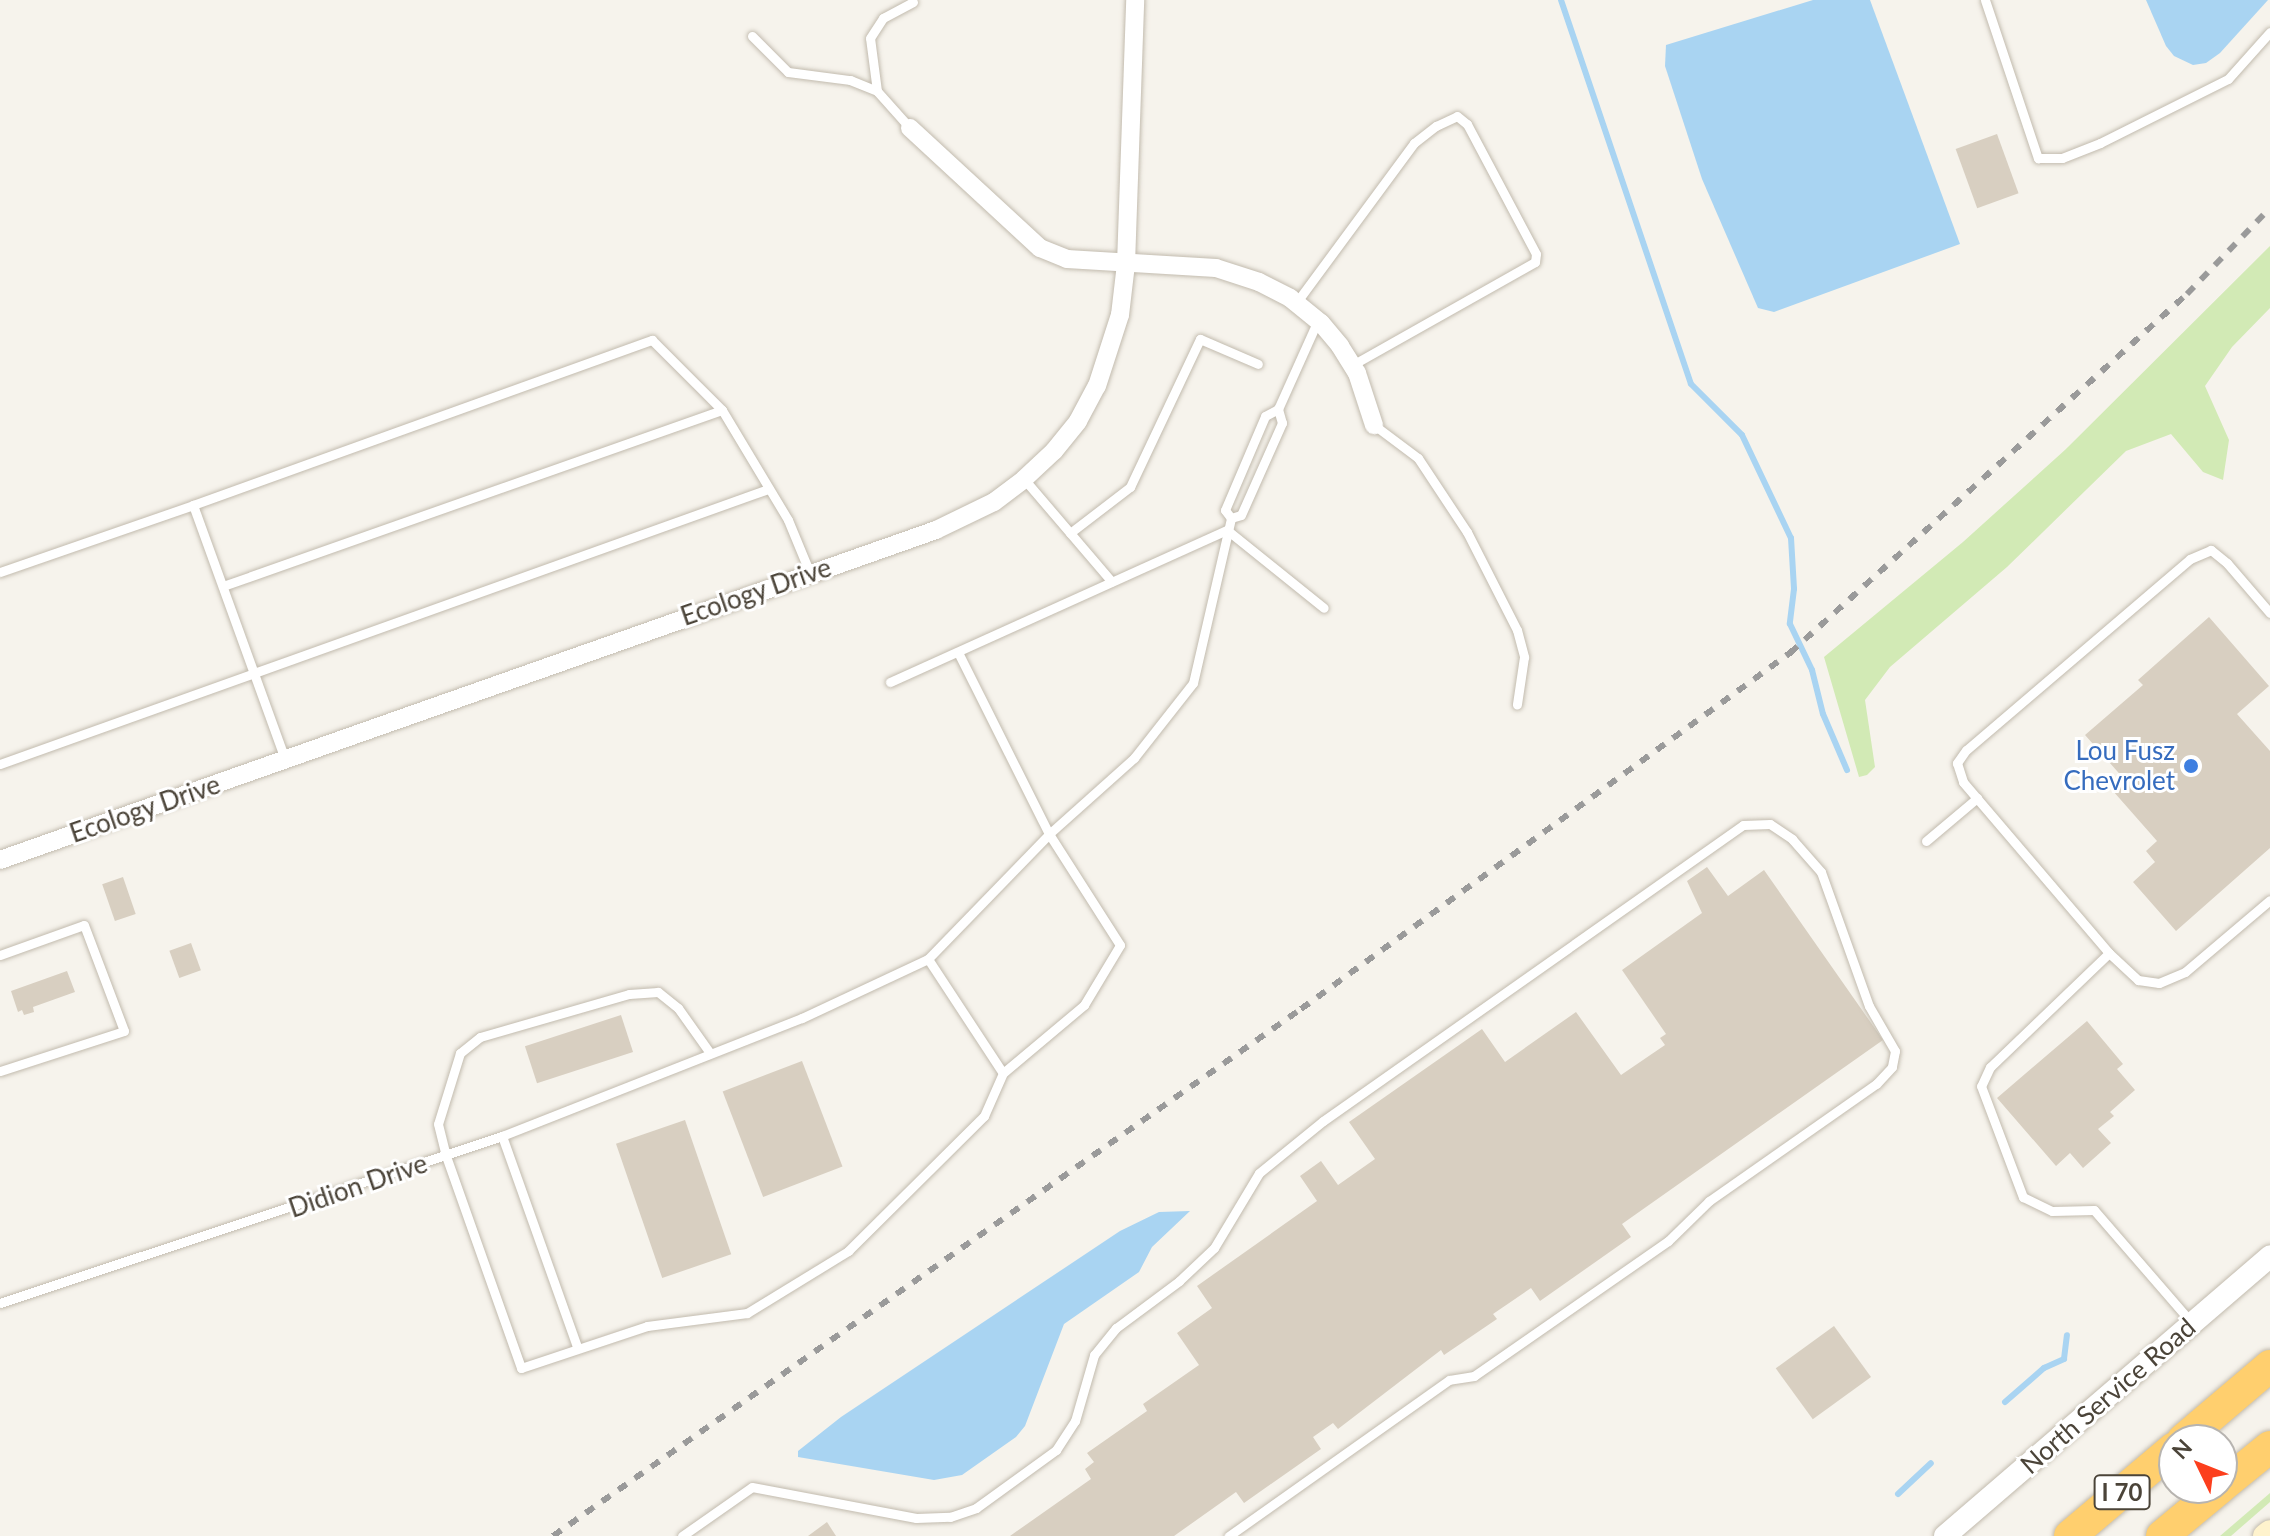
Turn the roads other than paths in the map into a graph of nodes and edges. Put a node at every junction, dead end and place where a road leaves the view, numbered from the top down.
1 (1135, 0) edge
2 (1985, 0) edge
3 (913, 2) dead end
4 (2270, 32) edge
5 (752, 36) dead end
6 (877, 91) junction
7 (910, 128) joint
8 (1126, 264) junction
9 (1296, 303) junction
10 (1318, 320) junction
11 (1258, 364) dead end
12 (1352, 365) junction
13 (1278, 409) junction
14 (722, 410) junction
15 (1374, 425) joint
16 (1024, 479) junction
17 (768, 489) junction
18 (193, 505) junction
19 (1231, 518) junction
20 (1227, 530) junction
21 (1070, 533) junction
22 (0, 572) edge
23 (810, 573) junction
24 (1112, 582) junction
25 (223, 586) junction
26 (1324, 608) dead end
27 (2270, 613) edge
28 (958, 652) junction
29 (254, 674) junction
30 (890, 682) dead end
31 (1517, 704) dead end
32 (285, 759) junction
33 (0, 764) edge
34 (1977, 798) junction
35 (1049, 834) junction
36 (1926, 841) dead end
37 (0, 860) edge
38 (2270, 900) edge
39 (2109, 953) junction
40 (0, 955) edge
41 (928, 959) junction
42 (710, 1053) junction
43 (0, 1071) edge
44 (1003, 1073) junction
45 (502, 1136) junction
46 (446, 1156) junction
47 (2270, 1256) edge
48 (0, 1303) edge
49 (2192, 1323) junction
50 (577, 1347) junction
51 (2270, 1366) edge
52 (2202, 1424) edge
53 (2270, 1447) edge
54 (2158, 1462) edge
55 (2238, 1473) edge
56 (2201, 1504) edge
57 (2270, 1532) edge
58 (682, 1536) edge
59 (1229, 1536) edge
60 (1945, 1536) edge
61 (2070, 1536) edge
62 (2162, 1536) edge
63 (2265, 1536) edge

1 - 8 street, Ecology Drive
2 - 4 lane
3 - 6 lane
5 - 6 lane
6 - 7 lane
7 - 8 street
8 - 9 street
8 - 16 street, Ecology Drive
9 - 10 street
9 - 12 lane
10 - 12 street
10 - 13 lane
11 - 21 lane
12 - 15 street
13 - 19 lane
13 - 19 lane
14 - 17 lane
14 - 18 lane
14 - 25 lane
15 - 31 lane
16 - 21 lane
16 - 23 street, Ecology Drive
17 - 23 lane
17 - 29 lane
18 - 22 lane
18 - 25 lane
19 - 20 lane
20 - 24 lane
20 - 26 lane
20 - 35 lane
21 - 24 lane
23 - 32 street, Ecology Drive
24 - 28 lane
25 - 29 lane
27 - 34 lane
28 - 30 lane
28 - 35 lane
29 - 32 lane
29 - 33 lane
32 - 37 street, Ecology Drive
34 - 36 lane
34 - 39 lane
35 - 41 lane
35 - 44 lane
38 - 39 lane
39 - 49 lane
40 - 43 lane
41 - 42 lane, Didion Drive
41 - 44 lane
42 - 45 lane, Didion Drive
42 - 46 lane
44 - 50 lane
45 - 46 lane, Didion Drive
45 - 50 lane
46 - 48 lane, Didion Drive
46 - 50 lane
47 - 49 street, North Service Road
49 - 60 street, North Service Road
51 - 52 highway
53 - 55 highway, I 70
54 - 61 highway, I 70
56 - 62 highway, I 70
57 - 63 main road
58 - 59 lane

